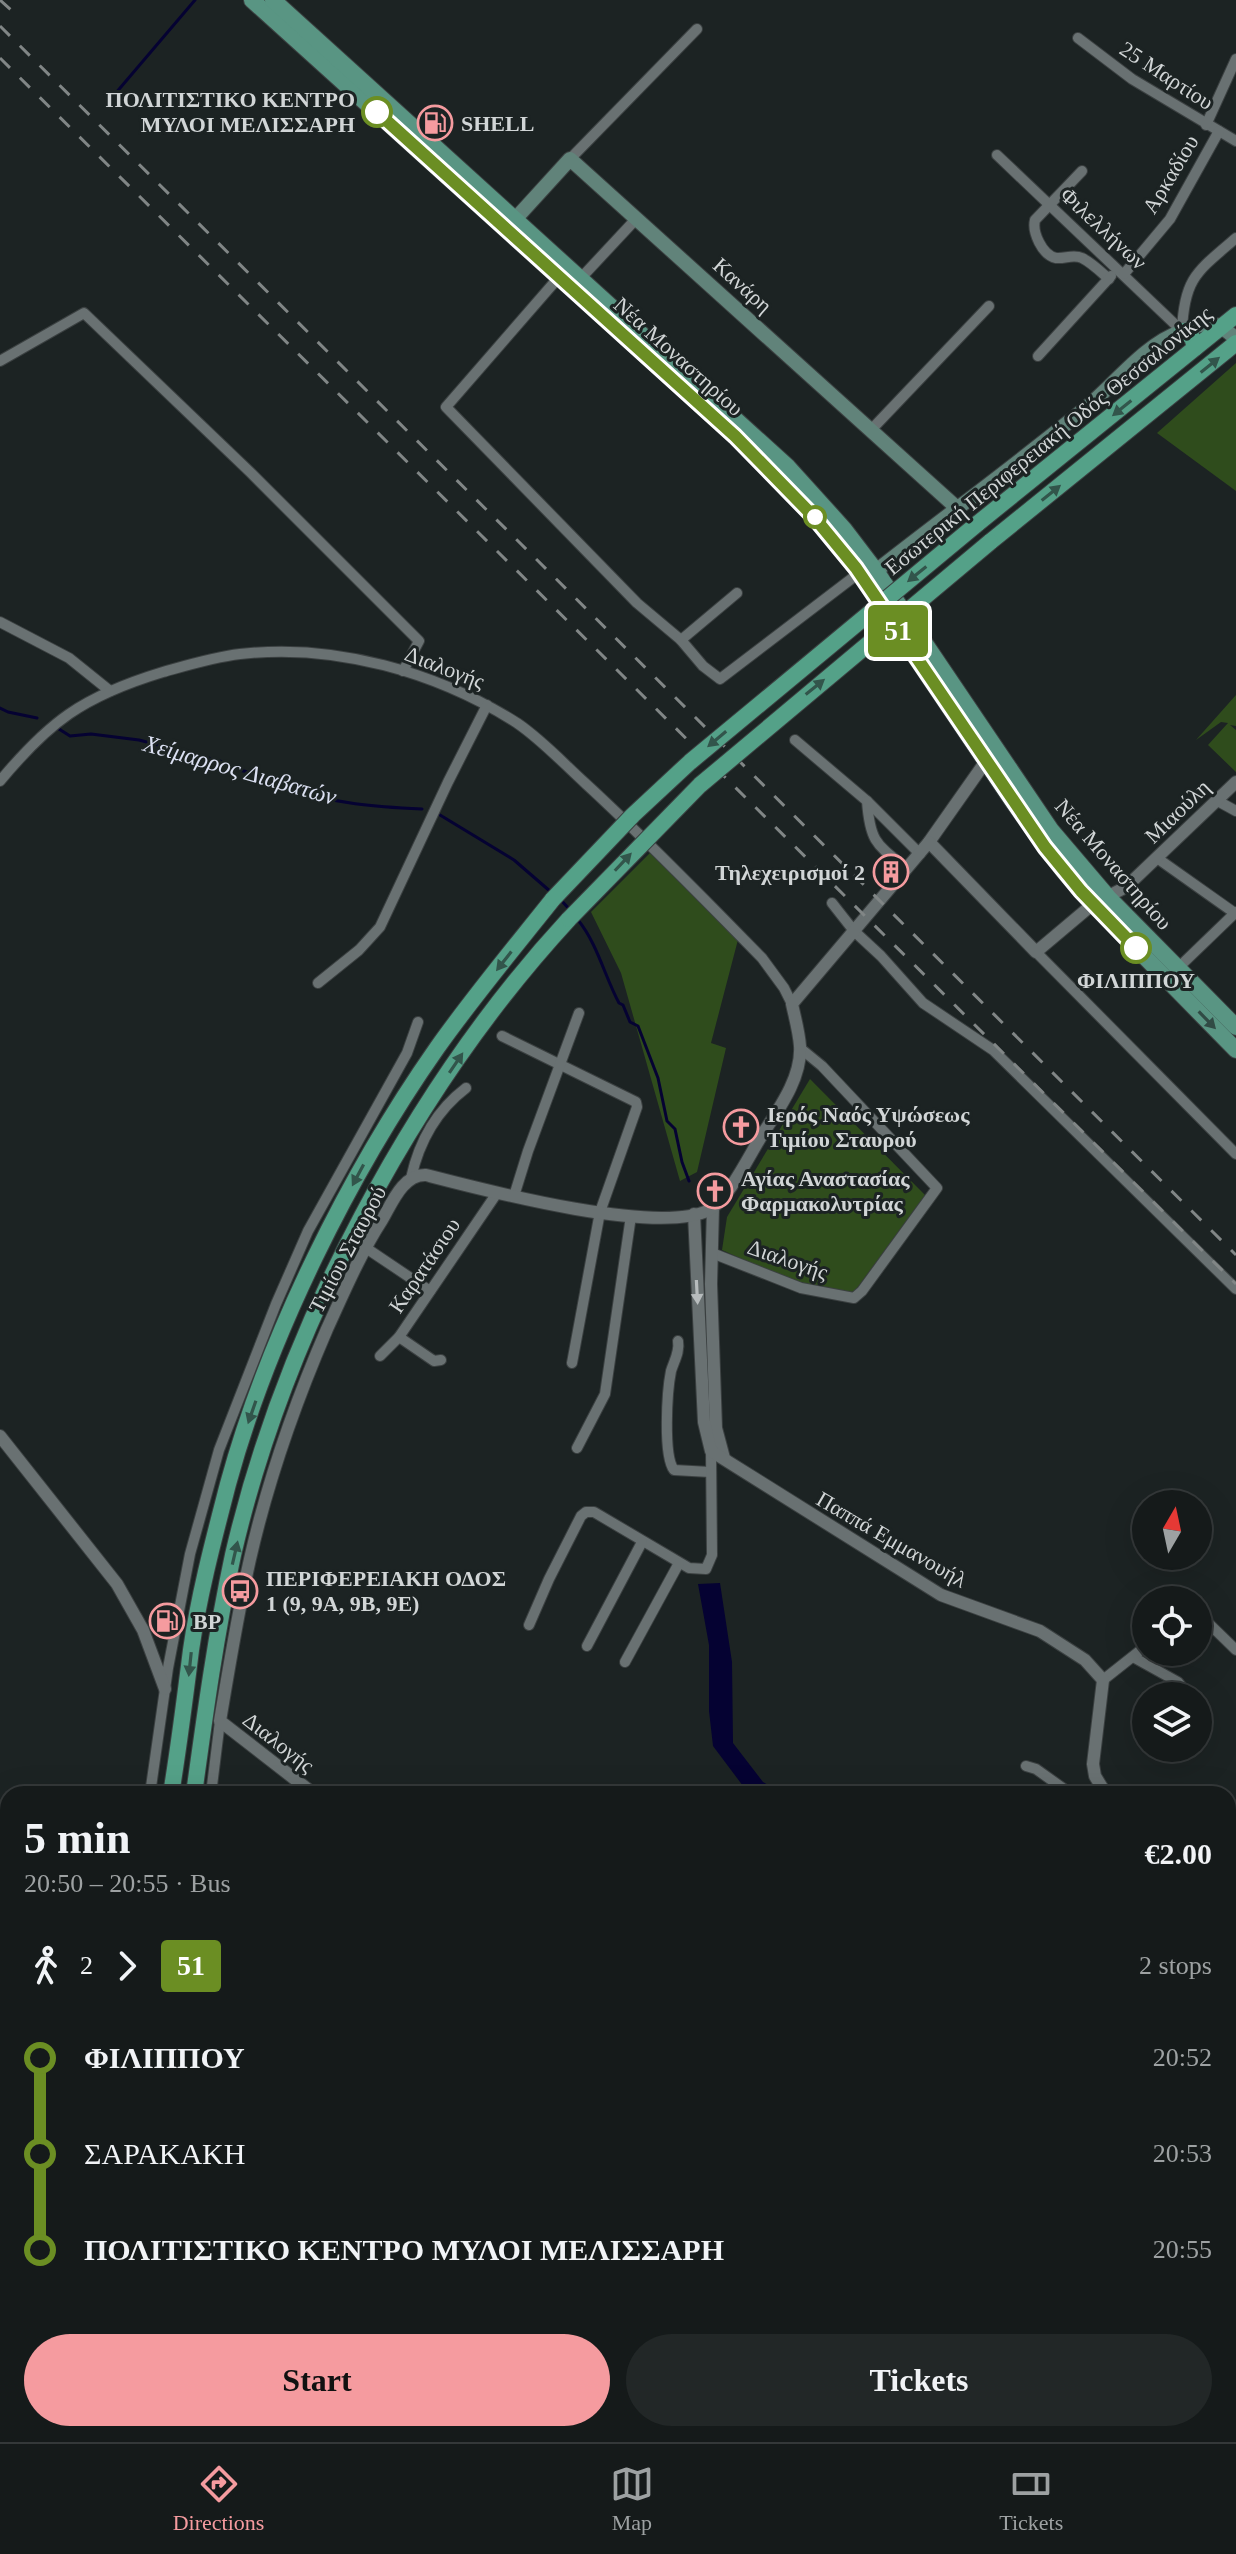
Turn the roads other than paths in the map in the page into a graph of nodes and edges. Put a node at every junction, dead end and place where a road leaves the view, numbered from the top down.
1 (252, 0) edge
2 (273, 0) edge
3 (697, 29) dead end
4 (1078, 38) dead end
5 (1236, 59) edge
6 (1206, 125) junction
7 (1219, 131) junction
8 (1236, 141) edge
9 (997, 155) dead end
10 (570, 159) junction
11 (1082, 171) dead end
12 (1049, 204) junction
13 (636, 219) junction
14 (511, 224) junction
15 (1236, 238) edge
16 (1121, 271) junction
17 (559, 277) junction
18 (581, 278) junction
19 (1109, 279) junction
20 (989, 306) dead end
21 (1229, 320) edge
22 (1182, 331) junction
23 (1236, 341) edge
24 (1195, 348) junction
25 (1038, 356) dead end
26 (0, 361) edge
27 (871, 430) junction
28 (957, 508) junction
29 (868, 572) junction
30 (737, 593) dead end
31 (0, 622) edge
32 (681, 640) junction
33 (403, 671) junction
34 (110, 691) junction
35 (487, 705) junction
36 (795, 740) dead end
37 (986, 761) junction
38 (0, 781) edge
39 (1236, 782) edge
40 (1216, 800) junction
41 (867, 801) junction
42 (1236, 811) edge
43 (929, 842) junction
44 (920, 854) junction
45 (1157, 858) junction
46 (907, 869) junction
47 (1100, 900) junction
48 (832, 903) dead end
49 (1236, 913) edge
50 (854, 931) junction
51 (1036, 952) junction
52 (1178, 968) junction
53 (318, 983) dead end
54 (792, 1004) junction
55 (579, 1013) dead end
56 (418, 1022) dead end
57 (1236, 1027) edge
58 (502, 1036) dead end
59 (800, 1048) junction
60 (1236, 1050) edge
61 (561, 1066) junction
62 (466, 1088) dead end
63 (1236, 1154) edge
64 (411, 1178) junction
65 (497, 1193) junction
66 (514, 1196) junction
67 (713, 1207) junction
68 (600, 1212) junction
69 (694, 1214) junction
70 (631, 1216) junction
71 (366, 1248) junction
72 (712, 1253) junction
73 (1236, 1289) edge
74 (430, 1291) junction
75 (399, 1337) junction
76 (678, 1341) dead end
77 (380, 1356) dead end
78 (441, 1360) dead end
79 (572, 1363) dead end
80 (0, 1436) edge
81 (577, 1448) dead end
82 (711, 1451) junction
83 (725, 1461) junction
84 (710, 1472) junction
85 (642, 1542) junction
86 (679, 1563) junction
87 (529, 1625) dead end
88 (1212, 1627) edge
89 (587, 1646) dead end
90 (1236, 1650) edge
91 (1132, 1658) edge
92 (625, 1662) dead end
93 (1149, 1666) edge
94 (1103, 1680) junction
95 (1178, 1682) edge
96 (165, 1689) junction
97 (220, 1721) junction
98 (1026, 1766) dead end
99 (151, 1786) edge
100 (172, 1786) edge
101 (195, 1786) edge
102 (212, 1786) edge
103 (304, 1786) edge
104 (1060, 1786) edge
105 (1101, 1786) edge

1 - 14 main road, Νέα Μοναστηρίου
2 - 14 main road, Νέα Μοναστηρίου
3 - 10 street
4 - 6 street, 25 Μαρτίου
5 - 6 street
6 - 7 street, 25 Μαρτίου
7 - 8 street, 25 Μαρτίου
7 - 16 street, Αρκαδίου
9 - 12 street, Φιλελλήνων
10 - 13 main road, Κανάρη
10 - 14 main road
11 - 12 street
12 - 16 street, Φιλελλήνων
12 - 19 street
13 - 18 street
13 - 27 main road, Κανάρη
14 - 17 main road, Νέα Μοναστηρίου
14 - 18 main road, Νέα Μοναστηρίου
15 - 22 street
16 - 19 street, Αρκαδίου
16 - 22 street, Φιλελλήνων
17 - 29 main road, Νέα Μοναστηρίου
17 - 32 street
18 - 29 main road, Νέα Μοναστηρίου
19 - 25 street, Αρκαδίου
20 - 27 street
21 - 22 main road
21 - 23 main road
21 - 24 highway, Εσωτερική Περιφερειακή Οδός Θεσσαλονίκης
22 - 24 highway
22 - 28 main road
101 -> 23 highway, Εσωτερική Περιφερειακή Οδός Θεσσαλονίκης, bridge
24 -> 100 highway, Εσωτερική Περιφερειακή Οδός Θεσσαλονίκης, bridge
26 - 33 street
27 - 28 main road, Κανάρη
28 - 29 main road
29 - 32 street
29 - 37 main road, Νέα Μοναστηρίου
29 - 47 main road, Νέα Μοναστηρίου
30 - 32 street
31 - 34 street
33 - 34 street, Διαλογής
33 - 35 street, Διαλογής
34 - 38 street, Διαλογής
35 - 53 street
35 - 54 street, Διαλογής
36 - 41 street
37 - 43 street
37 - 47 main road, Νέα Μοναστηρίου
39 - 40 street, Μιαούλη
40 - 42 street
40 - 45 street, Μιαούλη
41 - 44 street
41 - 46 street
43 - 44 street
43 - 51 street
44 - 46 street
45 - 47 street, Μιαούλη
45 - 49 street
46 - 50 street
47 - 51 street, Μιαούλη
47 - 52 main road, Νέα Μοναστηρίου
47 -> 60 main road, Νέα Μοναστηρίου
48 - 50 street
49 - 52 street
50 - 54 street
50 - 73 street
51 - 63 street
52 - 57 main road, Νέα Μοναστηρίου
54 - 59 street
55 - 61 street
56 - 96 street
58 - 61 street
59 - 67 street
59 - 72 street, Διαλογής
61 - 66 street
61 - 68 street
62 - 64 street
64 - 65 street, Τιμίου Σταυρού
64 - 71 street, Τιμίου Σταυρού
65 - 66 street, Τιμίου Σταυρού
65 - 74 street, Καρατάσιου
66 - 68 street, Τιμίου Σταυρού
67 - 69 street, Τιμίου Σταυρού
67 - 72 street
68 - 70 street, Τιμίου Σταυρού
68 - 79 street
69 - 70 street, Τιμίου Σταυρού
69 -> 82 street
70 - 81 street
71 - 74 street
71 - 97 street, Τιμίου Σταυρού
72 - 83 street
74 - 75 street, Καρατάσιου
75 - 77 street, Καρατάσιου
75 - 78 street
76 - 84 street
80 - 96 street
82 - 83 street, Παππά Εμμανουήλ
82 - 84 street
83 - 94 street, Παππά Εμμανουήλ
84 - 86 street
85 - 86 street
85 - 87 street
85 - 89 street
86 - 92 street
88 - 90 street
91 - 94 street
93 - 95 street
94 - 105 street
96 - 99 street
97 - 102 street
97 - 103 street, Διαλογής
98 - 104 street

